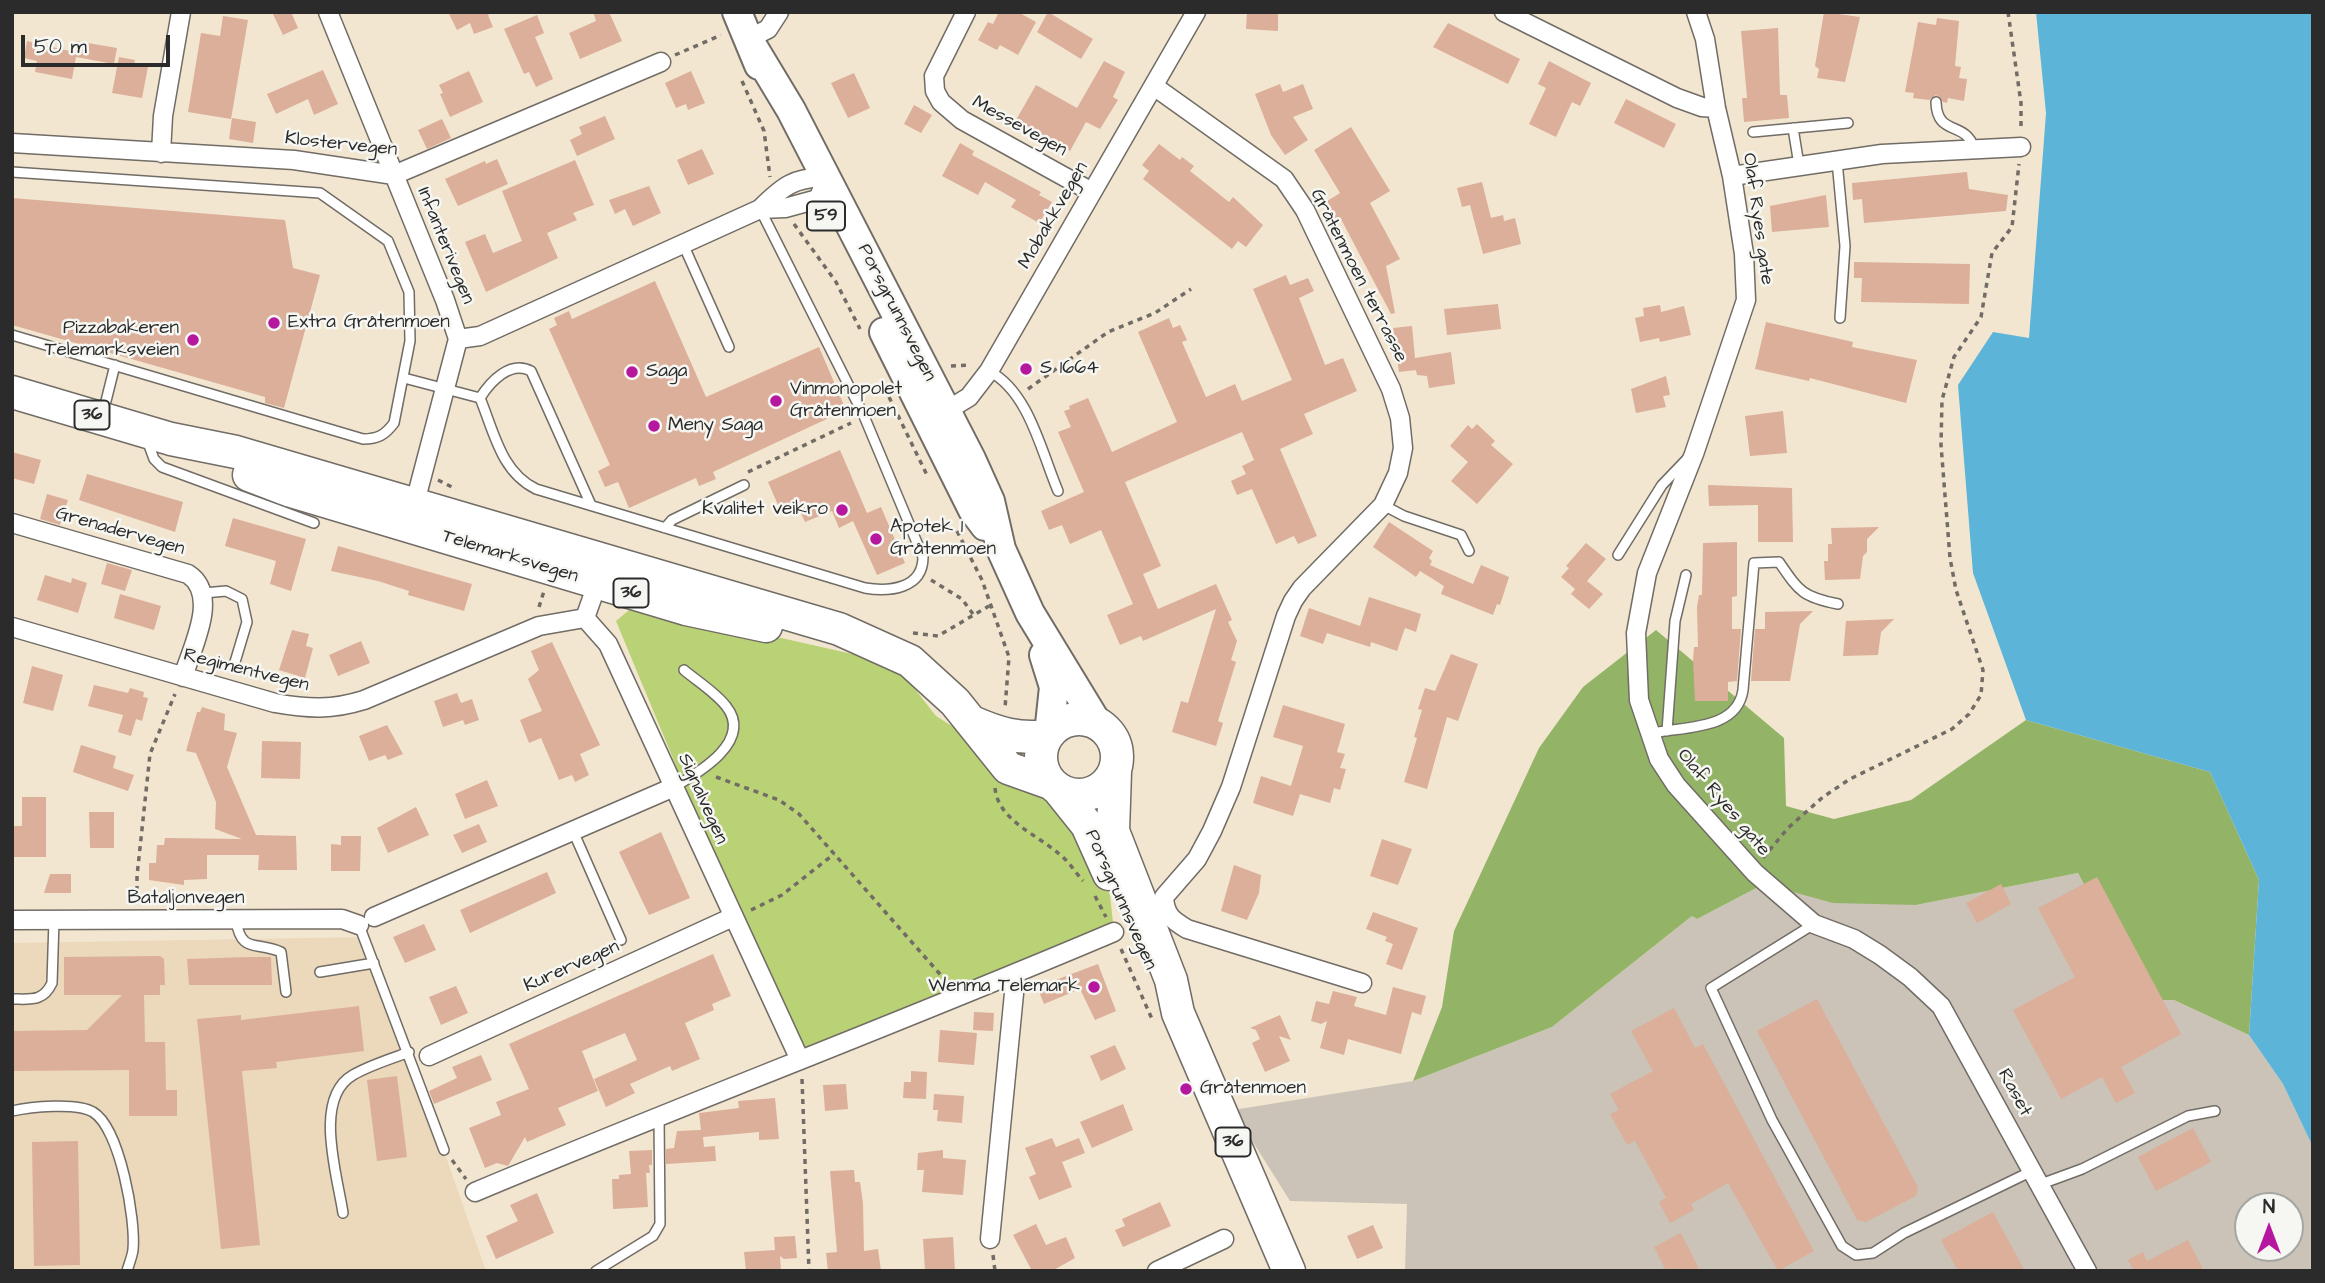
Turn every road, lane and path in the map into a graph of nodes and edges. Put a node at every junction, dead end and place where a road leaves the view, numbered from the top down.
1 (181, 12) edge
2 (328, 12) edge
3 (779, 12) edge
4 (966, 12) edge
5 (1196, 12) edge
6 (1504, 12) edge
7 (1696, 12) edge
8 (2008, 12) edge
9 (726, 25) edge
10 (743, 44) junction
11 (661, 62) joint
12 (741, 78) dead end
13 (1154, 87) junction
14 (1936, 102) dead end
15 (1716, 108) junction
16 (1848, 122) dead end
17 (1793, 128) junction
18 (1753, 132) dead end
19 (12, 143) edge
20 (2021, 147) junction
21 (1974, 148) junction
22 (161, 153) junction
23 (1837, 161) junction
24 (1799, 165) junction
25 (12, 172) edge
26 (394, 175) junction
27 (1732, 176) junction
28 (770, 179) dead end
29 (817, 185) junction
30 (1092, 192) junction
31 (760, 209) junction
32 (676, 247) junction
33 (1191, 289) dead end
34 (1840, 318) dead end
35 (12, 335) edge
36 (457, 340) junction
37 (1004, 344) junction
38 (729, 347) dead end
39 (945, 364) dead end
40 (115, 365) junction
41 (989, 371) junction
42 (404, 378) junction
43 (444, 390) junction
44 (12, 392) edge
45 (1018, 396) junction
46 (480, 398) junction
47 (864, 416) junction
48 (937, 417) junction
49 (102, 418) junction
50 (158, 435) junction
51 (1694, 453) junction
52 (744, 485) joint
53 (1058, 491) dead end
54 (264, 493) junction
55 (591, 505) junction
56 (1383, 505) junction
57 (412, 515) junction
58 (12, 523) edge
59 (314, 523) dead end
60 (665, 528) junction
61 (1469, 551) dead end
62 (1618, 555) dead end
63 (602, 571) junction
64 (920, 573) junction
65 (1686, 575) dead end
66 (545, 588) dead end
67 (204, 593) junction
68 (1838, 604) dead end
69 (989, 607) dead end
70 (1030, 613) junction
71 (974, 614) dead end
72 (585, 618) junction
73 (538, 626) junction
74 (12, 627) edge
75 (235, 662) dead end
76 (684, 670) dead end
77 (183, 677) junction
78 (1005, 712) dead end
79 (972, 722) junction
80 (1097, 723) junction
81 (1667, 732) junction
82 (1648, 734) junction
83 (1048, 735) junction
84 (700, 772) junction
85 (1115, 772) junction
86 (995, 779) dead end
87 (1054, 786) junction
88 (674, 788) junction
89 (573, 831) junction
90 (834, 853) junction
91 (1755, 873) junction
92 (1085, 883) dead end
93 (1093, 893) dead end
94 (733, 917) junction
95 (12, 920) edge
96 (54, 920) junction
97 (138, 920) junction
98 (236, 920) junction
99 (366, 921) junction
100 (1814, 924) junction
101 (1114, 932) junction
102 (621, 940) dead end
103 (1880, 955) joint
104 (374, 962) junction
105 (320, 972) dead end
106 (1016, 973) junction
107 (1362, 983) dead end
108 (286, 992) dead end
109 (958, 997) junction
110 (12, 999) edge
111 (1168, 1022) junction
112 (409, 1052) junction
113 (429, 1056) dead end
114 (800, 1060) junction
115 (12, 1111) edge
116 (2215, 1111) dead end
117 (659, 1115) junction
118 (444, 1150) joint
119 (2037, 1177) junction
120 (475, 1192) joint
121 (343, 1213) dead end
122 (990, 1239) dead end
123 (1224, 1239) dead end
124 (127, 1271) edge
125 (596, 1271) edge
126 (809, 1271) edge
127 (1157, 1271) edge
128 (1289, 1271) edge
129 (2087, 1271) edge

1 - 22 street
2 - 26 street, Infanterivegen
3 - 10 street
4 - 30 street, Messevegen
5 - 13 street, Mobakkvegen
6 - 15 street
7 - 15 street, Olaf Ryes gate
8 - 20 path
9 - 10 main road, Porsgrunnsvegen / 59
9 - 10 path
9 - 11 path
10 - 29 main road, Porsgrunnsvegen / 59
11 - 26 street, Klostervegen
12 - 28 path
13 - 30 street, Mobakkvegen
13 - 56 street, Gråtenmoen terrasse
14 - 21 lane
15 - 27 street, Olaf Ryes gate
16 - 17 lane
17 - 18 lane
17 - 24 lane
19 - 22 street, Klostervegen
20 - 21 street
20 - 91 path
21 - 23 street
22 - 26 street, Klostervegen
23 - 24 street
23 - 34 lane
24 - 27 street
25 - 42 lane
26 - 36 street, Infanterivegen
27 - 51 street, Olaf Ryes gate
29 - 31 street
29 - 31 street
29 - 48 main road, Porsgrunnsvegen / 59
30 - 37 street, Mobakkvegen
31 - 32 street
31 - 47 lane
32 - 36 street
32 - 38 lane
33 - 45 path
35 - 40 lane
36 - 43 street
37 - 39 path
37 - 41 street, Mobakkvegen
40 - 42 lane
40 - 49 lane
41 - 45 lane
41 - 48 street, Mobakkvegen
42 - 43 lane
43 - 46 lane
43 - 57 street
44 - 49 highway, Telemarksvegen / 36
45 - 53 lane
46 - 55 lane
46 - 55 lane
47 - 52 path
47 - 64 lane
48 - 70 main road, Porsgrunnsvegen / 59
49 - 50 highway, Telemarksvegen / 36
50 - 54 highway, Telemarksvegen / 36
50 - 57 highway, Telemarksvegen / 36
51 - 62 lane, Olaf Ryes gate
51 - 82 street, Olaf Ryes gate
52 - 60 lane
54 - 57 highway, Telemarksvegen / 36
54 - 59 lane
55 - 60 lane
56 - 61 lane
56 - 107 street, Gråtenmoen terrasse
57 - 63 highway, Telemarksvegen / 36
58 - 67 street, Grenadervegen
60 - 64 lane
63 - 72 street
63 - 79 highway, Telemarksvegen / 36
64 - 71 path
65 - 81 lane
66 - 73 path
67 - 75 lane
67 - 77 street
68 - 81 lane
69 - 78 path
70 - 80 main road, Porsgrunnsvegen / 59
70 - 83 main road, Porsgrunnsvegen / 59
72 - 73 street, Regimentvegen
72 - 88 street, Signalvegen
73 - 77 street, Regimentvegen
74 - 77 street, Regimentvegen
76 - 84 lane
77 - 97 path
79 - 83 highway, Telemarksvegen / 36
79 - 87 highway, Telemarksvegen / 36
80 - 83 highway, 36
80 - 85 highway, Porsgrunnsvegen / 36
81 - 82 lane
82 - 91 street, Olaf Ryes gate
83 - 87 highway, Porsgrunnsvegen / 36
84 - 88 lane
84 - 90 path
85 - 87 highway, 36
85 - 111 highway, Porsgrunnsvegen / 36
86 - 92 path
87 - 111 highway, Porsgrunnsvegen / 36
88 - 89 street
88 - 94 street, Signalvegen
89 - 99 street
89 - 102 lane
90 - 94 path
90 - 109 path
91 - 100 street, Olaf Ryes gate
93 - 101 path
94 - 113 street, Kurervegen
94 - 114 street, Signalvegen
95 - 96 street, Bataljonvegen
96 - 97 street, Bataljonvegen
96 - 110 lane
97 - 98 street, Bataljonvegen
98 - 99 street, Bataljonvegen
98 - 108 lane
99 - 104 lane
100 - 103 street, Olaf Ryes gate
100 - 119 lane
101 - 106 street
101 - 111 path
103 - 119 street, Raset
104 - 105 lane
104 - 112 lane
106 - 109 street
106 - 122 street
109 - 114 street
111 - 128 highway, Porsgrunnsvegen / 36
112 - 118 lane
112 - 121 lane
114 - 117 street
114 - 126 path
115 - 124 lane
116 - 119 lane
117 - 120 street
117 - 125 lane
118 - 120 path
119 - 129 street, Raset
123 - 127 street

